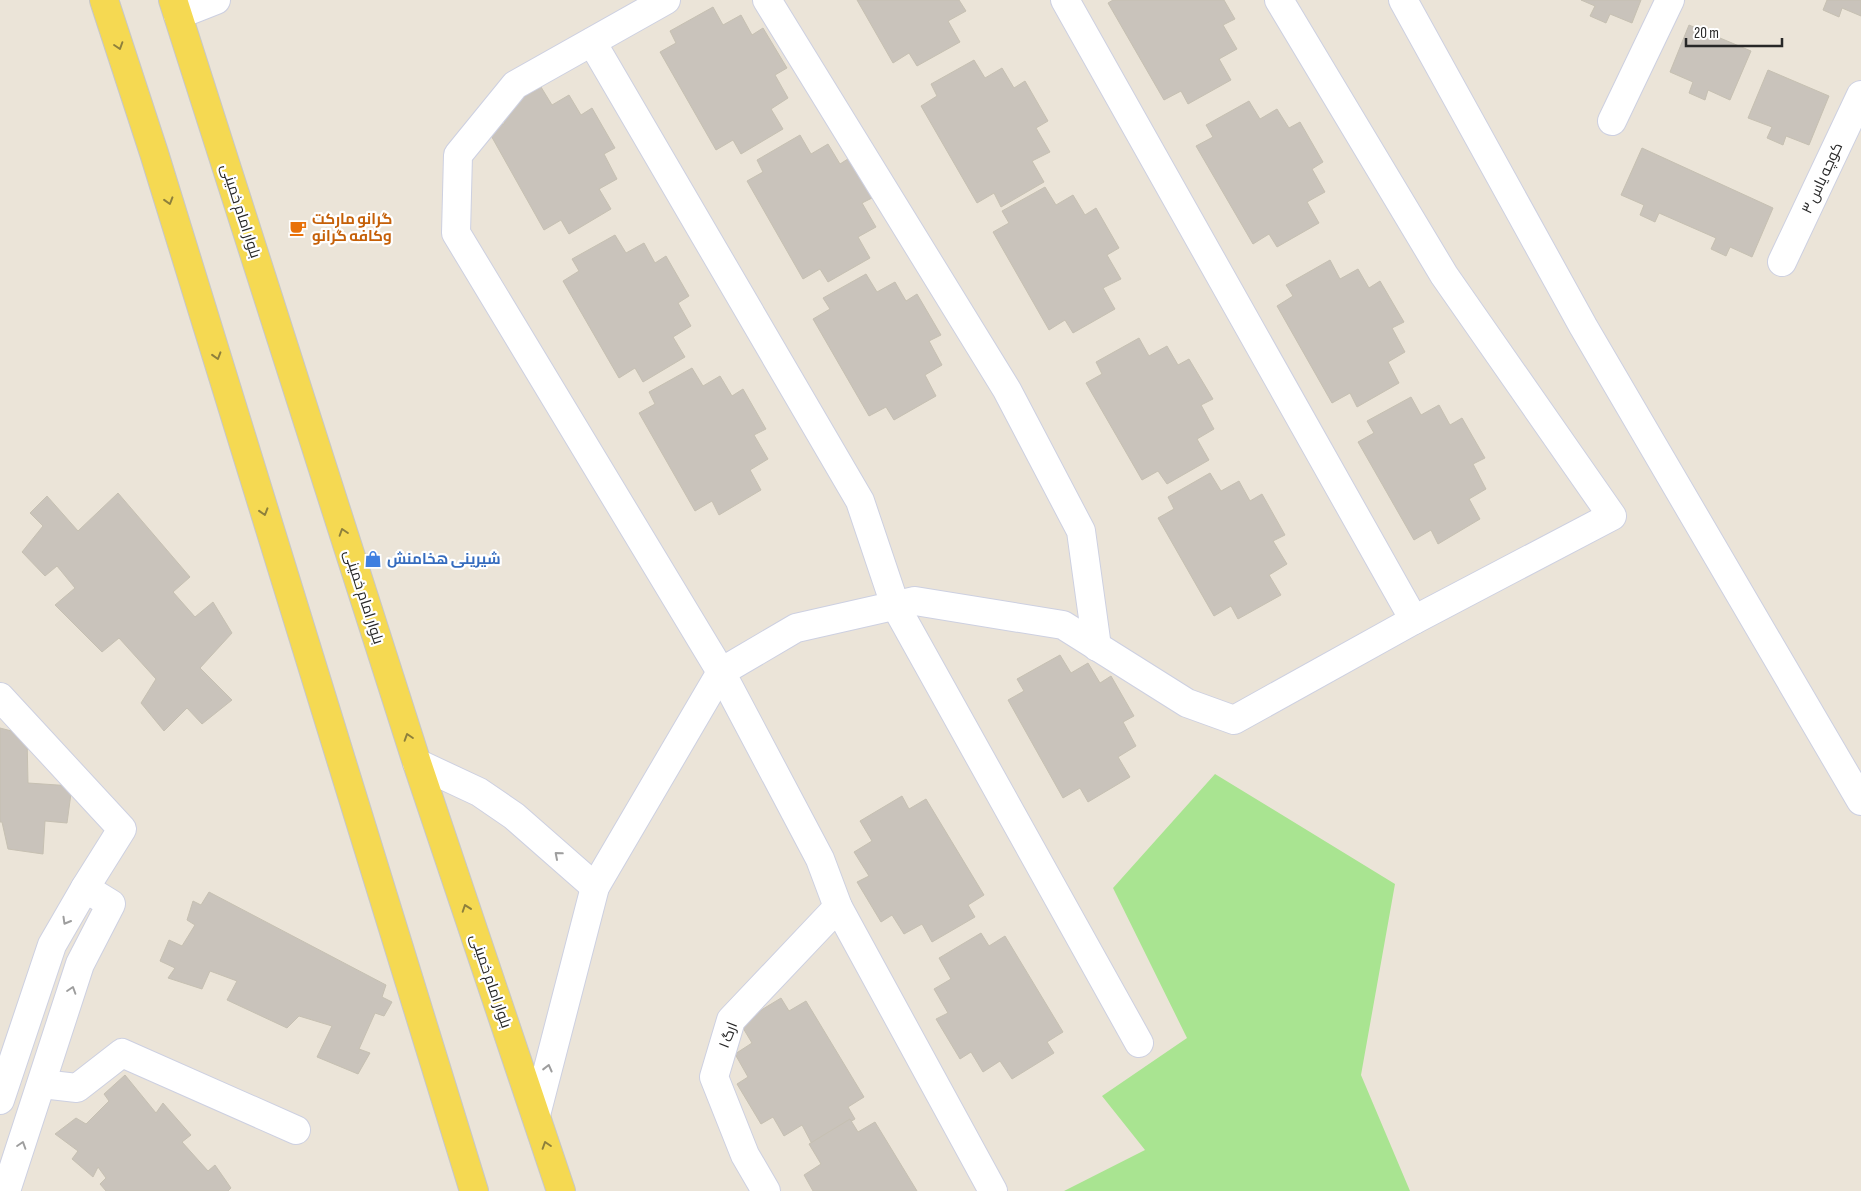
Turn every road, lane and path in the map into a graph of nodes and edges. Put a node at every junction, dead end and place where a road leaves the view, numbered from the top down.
1 (104, 0) edge
2 (216, 0) edge
3 (666, 0) edge
4 (767, 0) edge
5 (1065, 0) edge
6 (1278, 0) edge
7 (1403, 0) edge
8 (1670, 0) edge
9 (176, 7) edge
10 (592, 42) junction
11 (1861, 95) edge
12 (1612, 121) dead end
13 (1782, 262) dead end
14 (896, 605) junction
15 (1414, 620) junction
16 (1097, 647) junction
17 (720, 672) junction
18 (0, 697) edge
19 (417, 763) junction
20 (1861, 801) edge
21 (595, 887) junction
22 (85, 888) junction
23 (838, 907) junction
24 (1139, 1043) dead end
25 (42, 1084) junction
26 (0, 1100) edge
27 (536, 1115) junction
28 (296, 1130) dead end
29 (6, 1191) edge
30 (474, 1191) edge
31 (561, 1191) edge
32 (766, 1191) edge
33 (993, 1191) edge

1 -> 30 main road
2 - 9 street
3 - 10 street
4 - 16 street
5 - 15 street
6 - 15 street
7 - 20 street
8 - 12 street
19 -> 9 main road, بلوار امام خمینی
10 - 14 street
10 - 17 street
11 - 13 street, کوچه یاس ۳
14 - 16 street
14 - 17 street
14 - 24 street
15 - 16 street
17 - 21 street
17 - 23 street
18 - 22 street
21 -> 19 street
27 -> 19 main road, بلوار امام خمینی
27 -> 21 street
25 -> 22 street
22 -> 26 street
23 - 32 street, ارگ ۱
23 - 33 street
25 - 28 street
29 -> 25 street
31 -> 27 main road, بلوار امام خمینی

